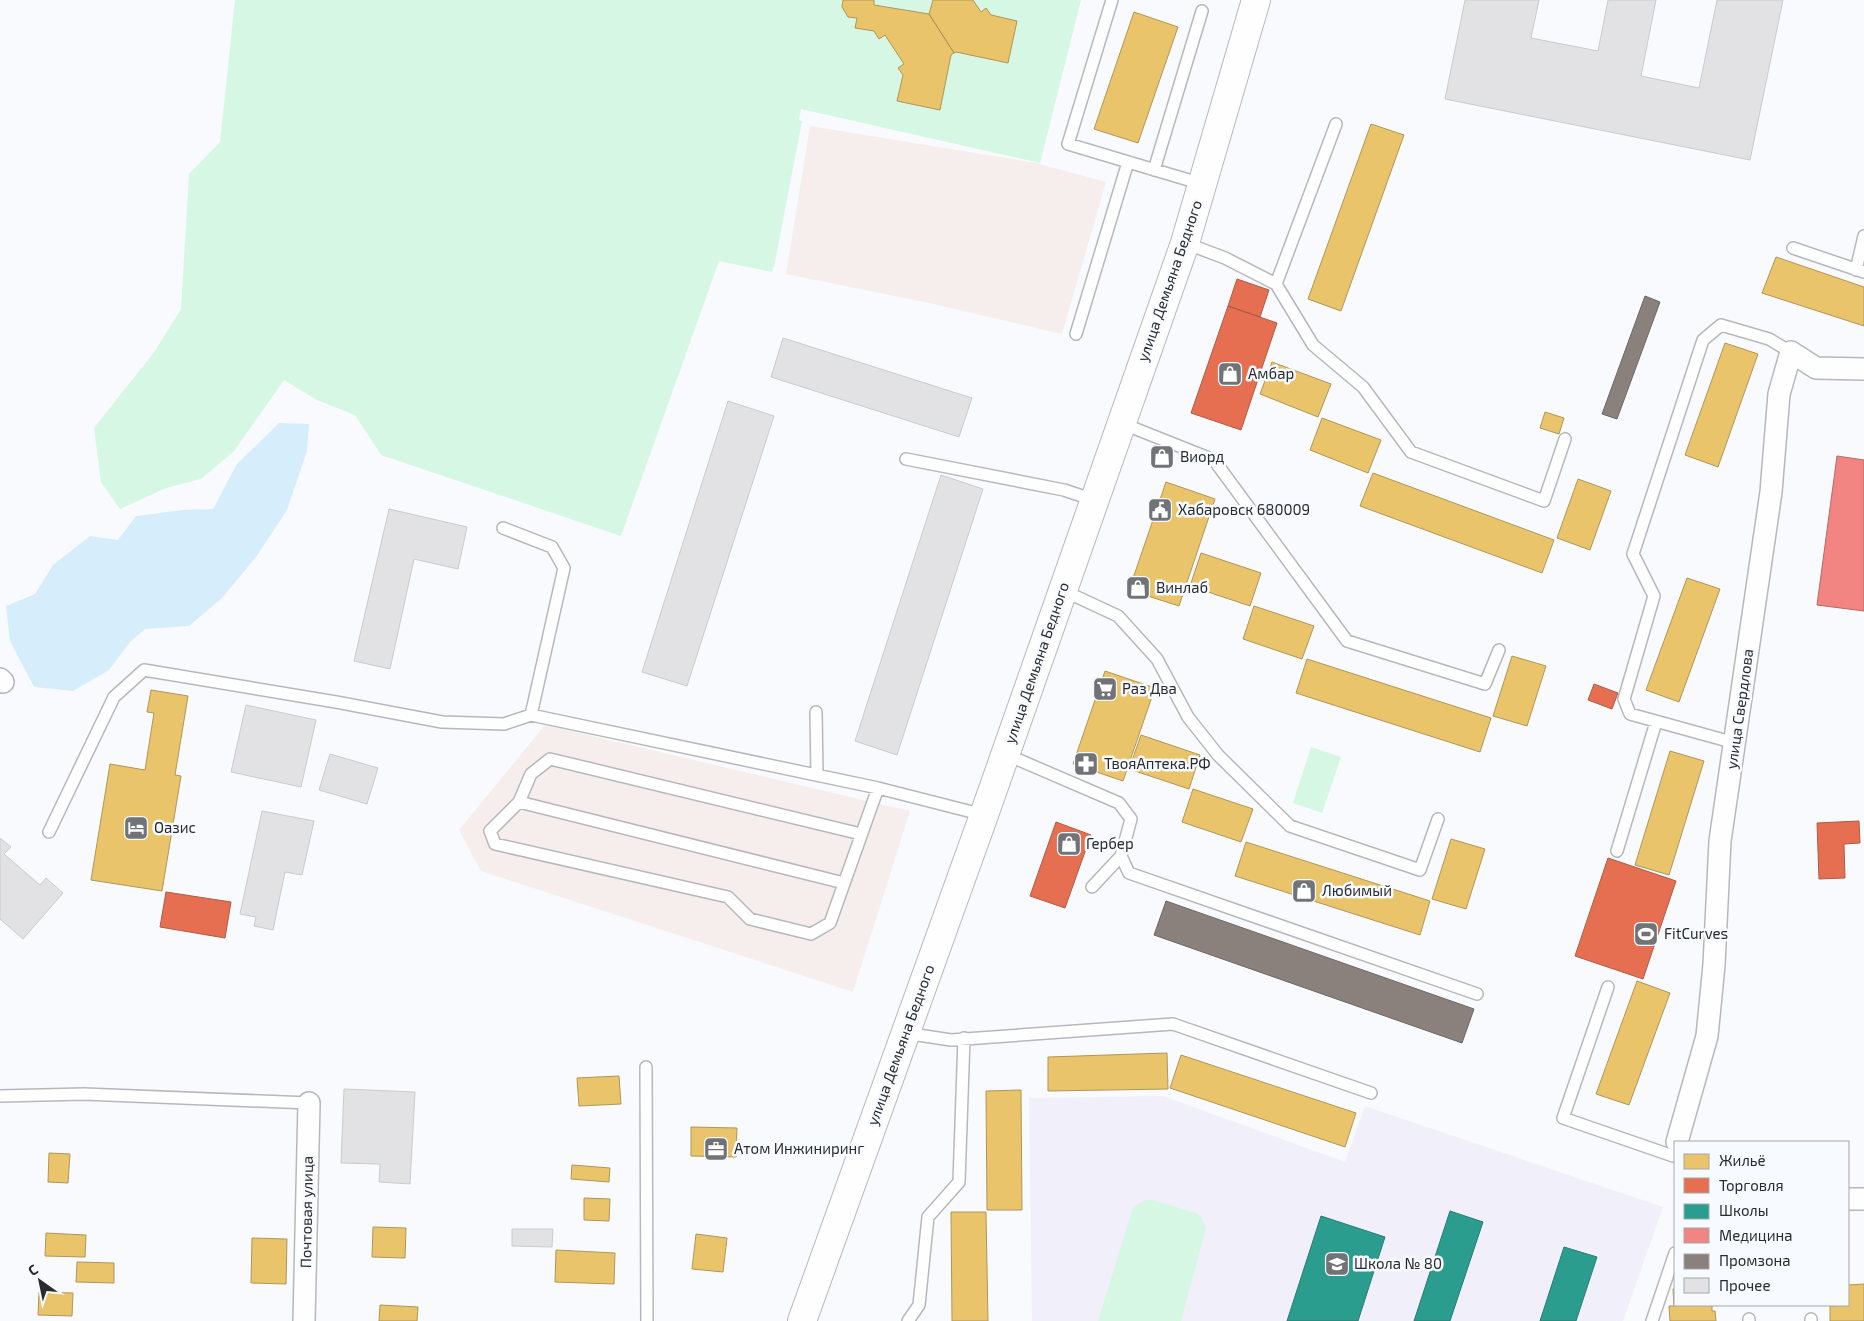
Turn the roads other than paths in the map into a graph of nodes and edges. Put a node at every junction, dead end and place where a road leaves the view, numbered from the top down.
1 (1112, 0) edge
2 (1256, 0) edge
3 (1202, 11) dead end
4 (1336, 124) dead end
5 (1128, 162) junction
6 (1154, 170) junction
7 (1202, 184) junction
8 (1864, 236) edge
9 (1184, 243) junction
10 (1793, 248) dead end
11 (1860, 271) edge
12 (1276, 284) junction
13 (1076, 334) dead end
14 (1791, 352) junction
15 (1864, 369) edge
16 (1121, 423) junction
17 (1565, 439) dead end
18 (906, 459) dead end
19 (1094, 500) junction
20 (503, 528) dead end
21 (1062, 590) junction
22 (1499, 650) dead end
23 (816, 712) dead end
24 (531, 715) junction
25 (1656, 722) junction
26 (1735, 743) junction
27 (1005, 754) junction
28 (817, 775) junction
29 (878, 788) junction
30 (519, 802) junction
31 (984, 815) junction
32 (1438, 819) dead end
33 (49, 832) dead end
34 (861, 834) junction
35 (1617, 851) dead end
36 (1120, 856) junction
37 (844, 883) junction
38 (1092, 887) dead end
39 (1608, 987) dead end
40 (1477, 994) dead end
41 (905, 1033) junction
42 (964, 1038) junction
43 (646, 1067) dead end
44 (1371, 1093) dead end
45 (0, 1096) edge
46 (309, 1103) joint
47 (1678, 1141) edge
48 (1674, 1152) edge
49 (1849, 1199) edge
50 (1864, 1199) edge
51 (1674, 1256) edge
52 (304, 1321) edge
53 (647, 1321) edge
54 (802, 1321) edge
55 (908, 1321) edge
56 (1652, 1321) edge

1 - 5 lane
2 - 7 main road, улица Демьяна Бедного
3 - 6 lane
4 - 12 lane
5 - 6 lane
5 - 13 lane
6 - 7 lane
7 - 9 main road, улица Демьяна Бедного
8 - 11 lane
9 - 12 lane
9 - 16 main road, улица Демьяна Бедного
10 - 11 lane
12 - 17 lane
14 - 15 street
14 - 25 lane
14 - 26 street, улица Свердлова
16 - 19 main road, улица Демьяна Бедного
16 - 22 lane
18 - 19 lane
19 - 21 main road, улица Демьяна Бедного
20 - 24 lane
21 - 27 main road, улица Демьяна Бедного
21 - 32 lane
23 - 28 lane
24 - 28 lane
24 - 33 lane
25 - 26 lane
25 - 35 lane
26 - 47 street, улица Свердлова
27 - 31 main road, улица Демьяна Бедного
27 - 36 lane
28 - 29 lane
29 - 31 lane
29 - 34 lane
30 - 34 lane
30 - 37 lane
30 - 37 lane
31 - 41 main road, улица Демьяна Бедного
34 - 37 lane
36 - 38 lane
36 - 40 lane
39 - 48 lane
41 - 42 lane
41 - 54 main road, улица Демьяна Бедного
42 - 44 lane
42 - 55 lane
43 - 53 lane
45 - 46 lane
46 - 52 street, Почтовая улица
49 - 50 street
51 - 56 lane

